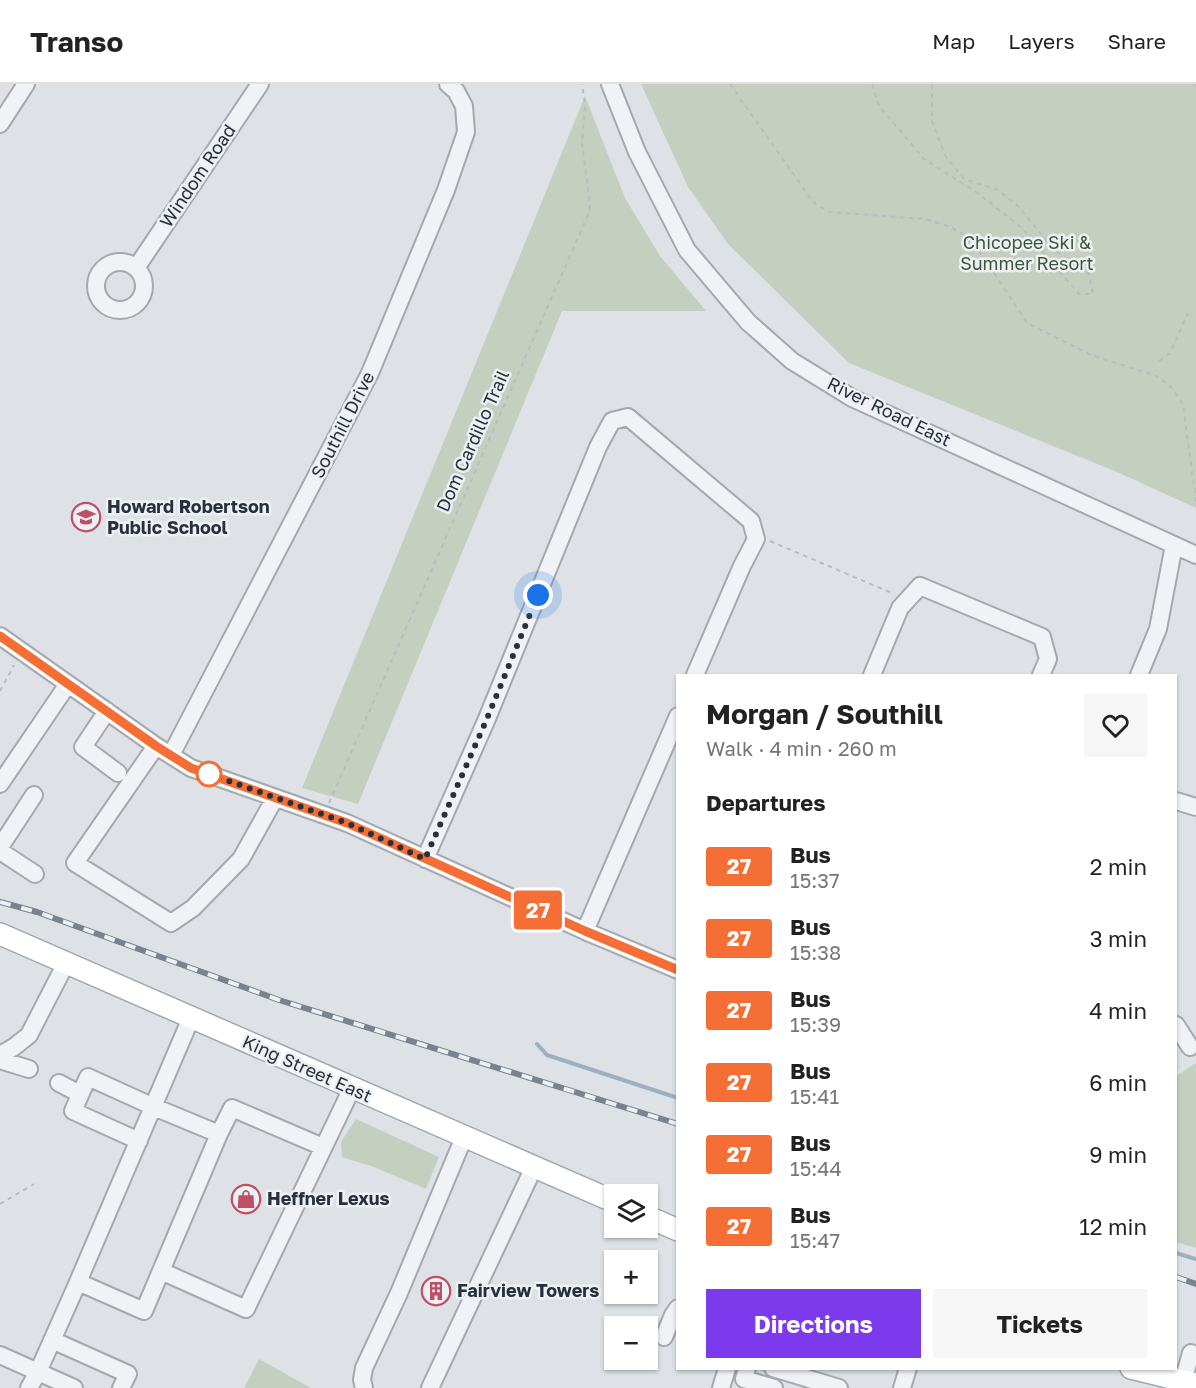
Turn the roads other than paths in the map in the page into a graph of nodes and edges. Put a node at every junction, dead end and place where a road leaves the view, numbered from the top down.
1 (26, 84) edge
2 (260, 84) edge
3 (448, 84) edge
4 (610, 84) edge
5 (0, 124) edge
6 (136, 268) dead end
7 (1174, 545) junction
8 (1196, 555) edge
9 (0, 636) edge
10 (696, 674) edge
11 (872, 674) edge
12 (1041, 674) edge
13 (1139, 674) edge
14 (68, 684) junction
15 (107, 711) junction
16 (676, 721) edge
17 (164, 750) junction
18 (118, 773) dead end
19 (0, 784) edge
20 (34, 795) dead end
21 (275, 798) junction
22 (1177, 801) edge
23 (1196, 807) edge
24 (0, 849) edge
25 (425, 859) junction
26 (35, 874) dead end
27 (585, 931) junction
28 (0, 934) edge
29 (66, 963) junction
30 (676, 969) edge
31 (191, 1018) junction
32 (1177, 1027) edge
33 (1187, 1049) edge
34 (0, 1055) edge
35 (0, 1060) edge
36 (29, 1069) dead end
37 (59, 1083) dead end
38 (352, 1088) junction
39 (80, 1094) junction
40 (154, 1107) junction
41 (219, 1134) junction
42 (464, 1137) junction
43 (139, 1141) junction
44 (323, 1147) junction
45 (534, 1167) junction
46 (604, 1198) edge
47 (658, 1221) edge
48 (676, 1229) edge
49 (161, 1271) junction
50 (78, 1282) junction
51 (676, 1311) edge
52 (664, 1337) dead end
53 (52, 1340) junction
54 (1188, 1352) edge
55 (0, 1355) edge
56 (727, 1370) edge
57 (746, 1370) edge
58 (780, 1370) edge
59 (907, 1370) edge
60 (1139, 1370) edge
61 (38, 1372) junction
62 (1190, 1382) edge
63 (29, 1388) edge
64 (74, 1388) edge
65 (121, 1388) edge
66 (364, 1388) edge
67 (430, 1388) edge
68 (721, 1388) edge
69 (774, 1388) edge
70 (839, 1388) edge
71 (902, 1388) edge

1 - 5 street
2 - 6 street, Windom Road
3 - 17 street, Southill Drive
4 - 7 street, River Road East
7 - 8 street, River Road East
7 - 13 street
9 - 14 street
10 - 25 street
11 - 12 street
14 - 15 street
14 - 19 street
15 - 17 street
15 - 18 street
16 - 27 street
17 - 21 street
17 - 21 street, Southill Drive
20 - 24 street
21 - 25 street
22 - 23 street
24 - 26 street
25 - 27 street
27 - 30 street
28 - 29 main road, King Street East
29 - 31 main road, King Street East
29 - 34 street
31 - 38 main road, King Street East
31 - 40 street
32 - 33 street
35 - 36 street
37 - 39 street
38 - 42 main road, King Street East
38 - 44 street
39 - 40 street
39 - 43 street
40 - 41 street
40 - 43 street
41 - 44 street
41 - 49 street
42 - 45 main road, King Street East
42 - 66 street
43 - 50 street
44 - 49 street
45 - 46 main road, King Street East
45 - 67 street
47 - 48 main road
49 - 50 street
50 - 53 street
51 - 52 street
53 - 61 street
53 - 65 street
54 - 62 street
55 - 61 street
56 - 68 street
57 - 69 street
58 - 70 street
59 - 71 street
60 - 62 main road
61 - 63 street
61 - 64 street

